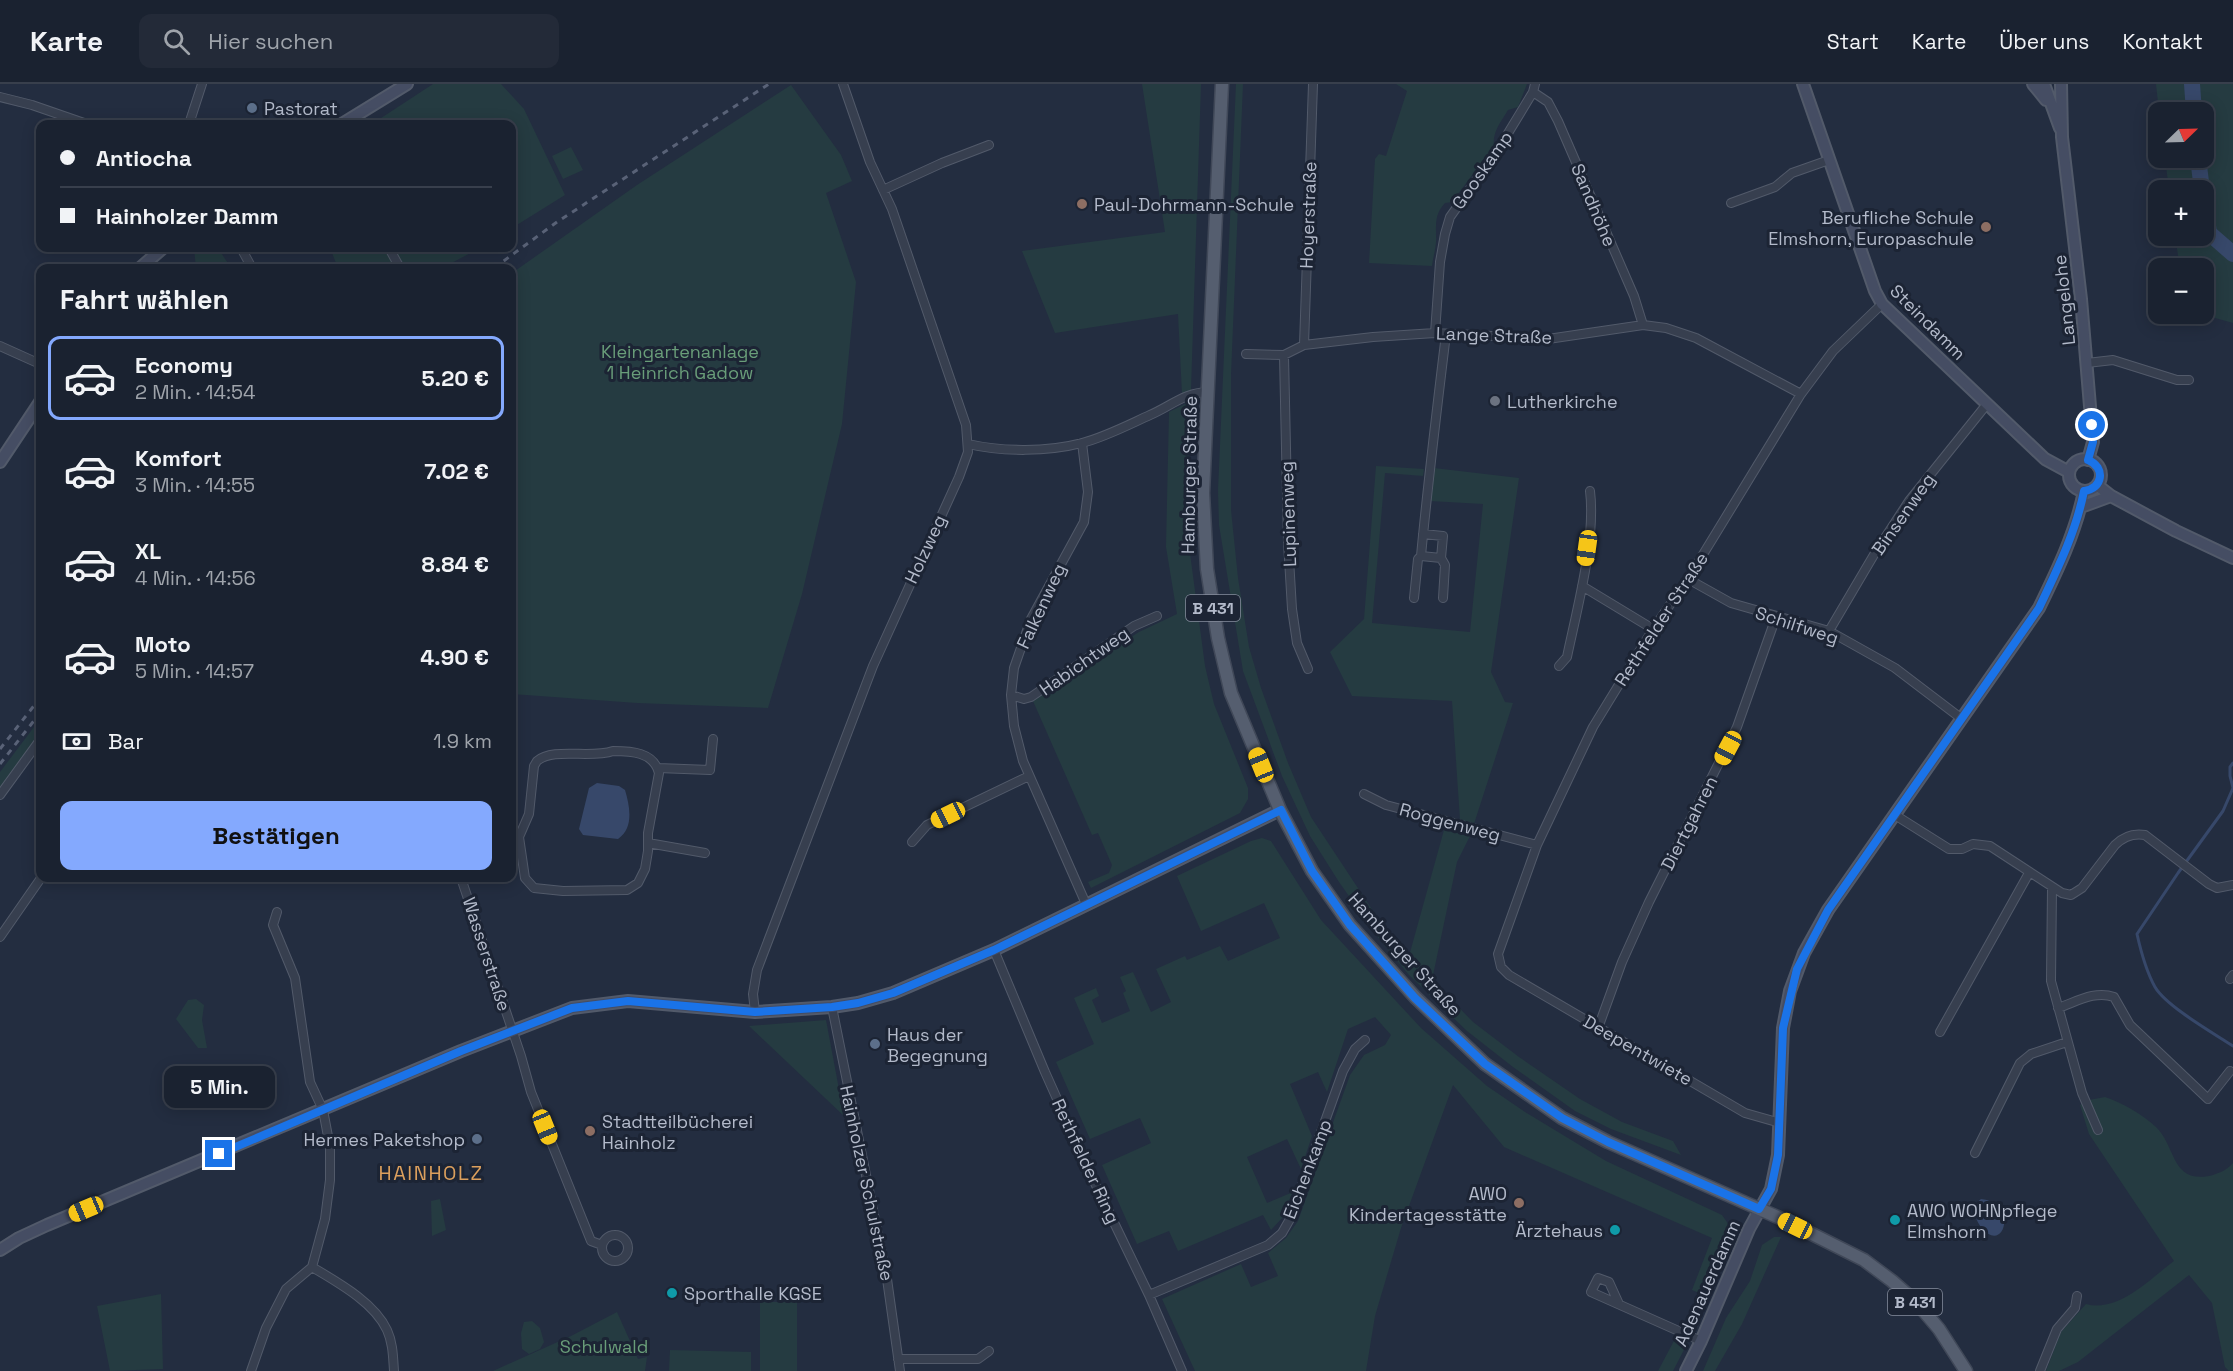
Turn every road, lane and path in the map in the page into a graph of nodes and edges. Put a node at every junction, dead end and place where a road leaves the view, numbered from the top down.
1 (202, 84) edge
2 (407, 84) edge
3 (843, 84) edge
4 (1222, 84) edge
5 (1313, 84) edge
6 (1803, 84) edge
7 (2033, 84) edge
8 (2044, 84) edge
9 (2055, 84) edge
10 (2061, 84) edge
11 (1534, 88) edge
12 (0, 96) edge
13 (2058, 109) junction
14 (75, 120) edge
15 (190, 120) edge
16 (348, 120) edge
17 (989, 145) dead end
18 (1829, 160) junction
19 (883, 190) junction
20 (1731, 203) dead end
21 (158, 252) edge
22 (145, 264) edge
23 (1882, 304) junction
24 (1644, 325) junction
25 (1435, 333) junction
26 (1446, 333) junction
27 (1304, 345) junction
28 (0, 346) edge
29 (1246, 354) dead end
30 (1284, 355) junction
31 (36, 362) edge
32 (2087, 363) junction
33 (2189, 380) dead end
34 (1209, 392) junction
35 (1800, 394) junction
36 (1987, 404) junction
37 (36, 408) edge
38 (1082, 443) junction
39 (968, 444) junction
40 (2088, 460) junction
41 (0, 462) edge
42 (2069, 472) junction
43 (2097, 485) junction
44 (1590, 491) dead end
45 (2084, 491) junction
46 (2111, 496) junction
47 (2081, 507) junction
48 (1423, 534) junction
49 (1421, 556) junction
50 (1441, 558) junction
51 (2233, 558) edge
52 (1688, 579) junction
53 (1582, 586) junction
54 (1414, 598) dead end
55 (1443, 598) dead end
56 (1157, 616) dead end
57 (1776, 617) junction
58 (1653, 629) junction
59 (1829, 631) junction
60 (1559, 666) dead end
61 (1308, 669) dead end
62 (1011, 695) junction
63 (1962, 718) junction
64 (713, 739) dead end
65 (36, 746) edge
66 (658, 768) junction
67 (1029, 776) junction
68 (1364, 794) dead end
69 (0, 795) edge
70 (1281, 810) junction
71 (1895, 816) junction
72 (516, 834) edge
73 (516, 840) edge
74 (912, 842) dead end
75 (648, 843) junction
76 (1537, 845) junction
77 (705, 853) dead end
78 (2029, 873) junction
79 (38, 882) edge
80 (462, 882) edge
81 (2232, 887) edge
82 (2052, 888) junction
83 (1086, 904) junction
84 (277, 912) dead end
85 (0, 937) edge
86 (994, 950) junction
87 (1501, 967) joint
88 (832, 1007) junction
89 (2058, 1008) junction
90 (755, 1012) junction
91 (1598, 1028) junction
92 (512, 1030) junction
93 (1940, 1032) dead end
94 (1365, 1040) dead end
95 (2067, 1042) junction
96 (2230, 1071) dead end
97 (323, 1110) junction
98 (1780, 1123) junction
99 (2098, 1130) dead end
100 (1975, 1153) dead end
101 (1759, 1209) junction
102 (602, 1245) dead end
103 (0, 1250) edge
104 (312, 1267) junction
105 (1149, 1295) junction
106 (2077, 1296) dead end
107 (1619, 1304) dead end
108 (1701, 1341) junction
109 (989, 1352) dead end
110 (898, 1359) junction
111 (251, 1371) edge
112 (394, 1371) edge
113 (900, 1371) edge
114 (1182, 1371) edge
115 (1686, 1371) edge
116 (1966, 1371) edge
117 (2040, 1371) edge

1 - 15 street
2 - 16 street
3 - 19 street, Holzweg
4 - 34 main road, Hamburger Straße / B 431
5 - 27 street, Hoyerstraße
6 - 18 street, Steindamm
7 - 13 street
8 - 13 street, Langelohe
9 - 13 street, Langelohe
10 - 13 street, Langelohe
11 - 24 street, Sandhöhe
11 - 25 street, Gooskamp
12 - 14 street
13 - 32 street, Langelohe
17 - 19 street
18 - 20 street
18 - 23 street, Steindamm
19 - 39 street, Holzweg
21 - 22 street
23 - 35 street, Rethfelder Straße
23 - 36 street, Steindamm
24 - 26 street, Lange Straße
24 - 35 street, Lange Straße
25 - 26 street, Lange Straße
25 - 27 street, Lange Straße
26 - 48 street
27 - 30 street, Lange Straße
28 - 31 street
29 - 30 street, Lange Straße
30 - 61 street, Lupinenweg
32 - 33 street
32 - 40 street, Langelohe
34 - 38 street
34 - 70 main road, Hamburger Straße / B 431
35 - 52 street, Rethfelder Straße
36 - 42 street, Steindamm
36 - 59 street, Binsenweg
37 - 41 street
38 - 39 street
38 - 62 street, Falkenweg
39 - 90 street, Holzweg
40 - 42 street
40 - 43 street
42 - 45 street
43 - 45 street
43 - 46 street
44 - 53 street
45 - 47 street
46 - 47 street
46 - 51 street
47 - 63 street
48 - 49 street
48 - 50 street
49 - 50 street
49 - 54 street
50 - 55 street
52 - 57 street, Schilfweg
52 - 58 street, Rethfelder Straße
53 - 58 street
53 - 60 street
56 - 62 street, Habichtweg
57 - 59 street, Schilfweg
57 - 91 street, Diertgahren
58 - 76 street, Rethfelder Straße
59 - 63 street, Schilfweg
62 - 67 street, Falkenweg
63 - 71 street
64 - 66 street
65 - 69 street
66 - 72 street
66 - 75 street
67 - 74 street
67 - 83 street, Falkenweg
68 - 76 street, Roggenweg
70 - 83 street
70 - 101 main road, Hamburger Straße / B 431
71 - 78 street
71 - 98 street
73 - 75 street
75 - 77 street
76 - 87 street, Rethfelder Straße
78 - 82 street
78 - 93 street
79 - 85 street
80 - 92 street, Wasserstraße
81 - 82 street
82 - 89 street
83 - 86 street
84 - 97 street
86 - 88 street
86 - 105 street, Rethfelder Ring
87 - 91 street, Deepentwiete
88 - 90 street
88 - 110 street, Hainholzer Schulstraße
89 - 95 street
89 - 96 street
90 - 92 street
91 - 98 street, Deepentwiete
92 - 97 street
92 - 102 street, Wasserstraße
94 - 105 street, Eichenkamp
95 - 99 street
95 - 100 street
97 - 103 street
97 - 104 street
98 - 101 street
101 - 108 street, Adenauerdamm
101 - 116 main road, Hamburger Straße / B 431
104 - 111 street
104 - 112 street
105 - 114 street, Rethfelder Ring
106 - 117 street
107 - 108 street
108 - 115 street, Adenauerdamm
109 - 110 street
110 - 113 street, Hainholzer Schulstraße

